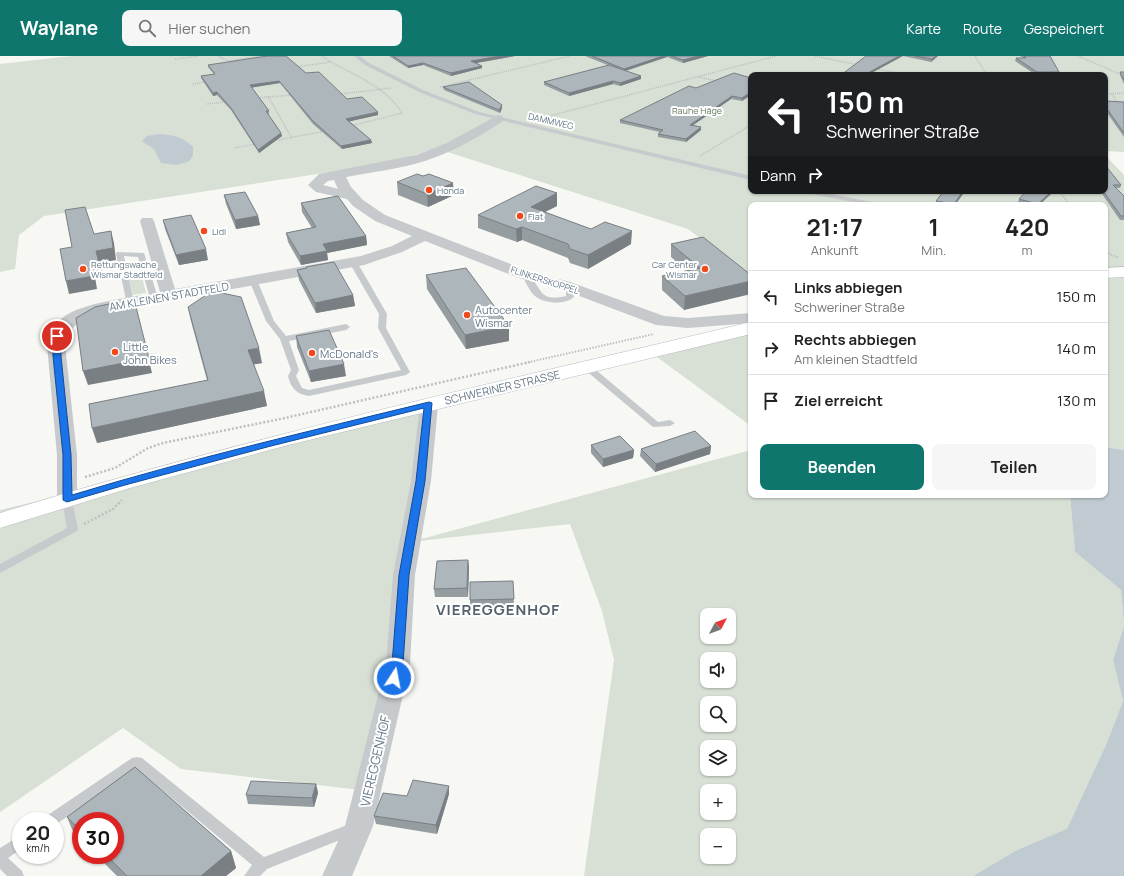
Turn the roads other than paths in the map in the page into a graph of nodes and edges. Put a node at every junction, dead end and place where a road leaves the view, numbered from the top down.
1 (356, 56) edge
2 (498, 119) junction
3 (339, 176) junction
4 (748, 177) edge
5 (822, 194) edge
6 (351, 196) junction
7 (862, 202) edge
8 (147, 222) dead end
9 (424, 236) junction
10 (353, 262) junction
11 (1124, 272) edge
12 (1108, 273) edge
13 (525, 274) junction
14 (254, 280) junction
15 (559, 283) junction
16 (536, 292) junction
17 (161, 297) junction
18 (130, 302) junction
19 (748, 318) edge
20 (346, 327) dead end
21 (748, 329) edge
22 (284, 339) junction
23 (587, 367) junction
24 (429, 405) junction
25 (670, 424) dead end
26 (68, 491) junction
27 (0, 521) edge
28 (0, 569) edge
29 (63, 812) edge
30 (359, 826) junction
31 (12, 847) edge
32 (0, 856) edge
33 (0, 860) edge
34 (262, 864) junction
35 (17, 876) edge
36 (251, 876) edge
37 (337, 876) edge

1 - 2 lane, DAMMWEG
2 - 3 street, FLINKERSKOPPEL
2 - 4 lane, DAMMWEG
3 - 6 street, FLINKERSKOPPEL
3 - 6 street, FLINKERSKOPPEL
5 - 7 lane
6 - 9 street, FLINKERSKOPPEL
8 - 17 street
9 - 10 street, AM KLEINEN STADTFELD
9 - 13 street, FLINKERSKOPPEL
10 - 14 street, AM KLEINEN STADTFELD
10 - 22 lane
11 - 12 main road
13 - 15 street, FLINKERSKOPPEL
13 - 16 lane
14 - 17 street, AM KLEINEN STADTFELD
14 - 22 lane
15 - 16 lane
15 - 16 lane
15 - 19 street, FLINKERSKOPPEL
17 - 18 street, AM KLEINEN STADTFELD
17 - 18 lane
18 - 26 street, AM KLEINEN STADTFELD
20 - 22 lane
21 - 23 main road, SCHWERINER STRASSE
23 - 24 main road, SCHWERINER STRASSE
23 - 25 lane
24 - 26 main road, SCHWERINER STRASSE
24 - 30 street, VIEREGGENHOF
26 - 27 main road, SCHWERINER STRASSE
26 - 28 lane
29 - 34 lane
30 - 34 lane
30 - 37 street, VIEREGGENHOF
31 - 32 lane
33 - 35 lane
34 - 36 lane

